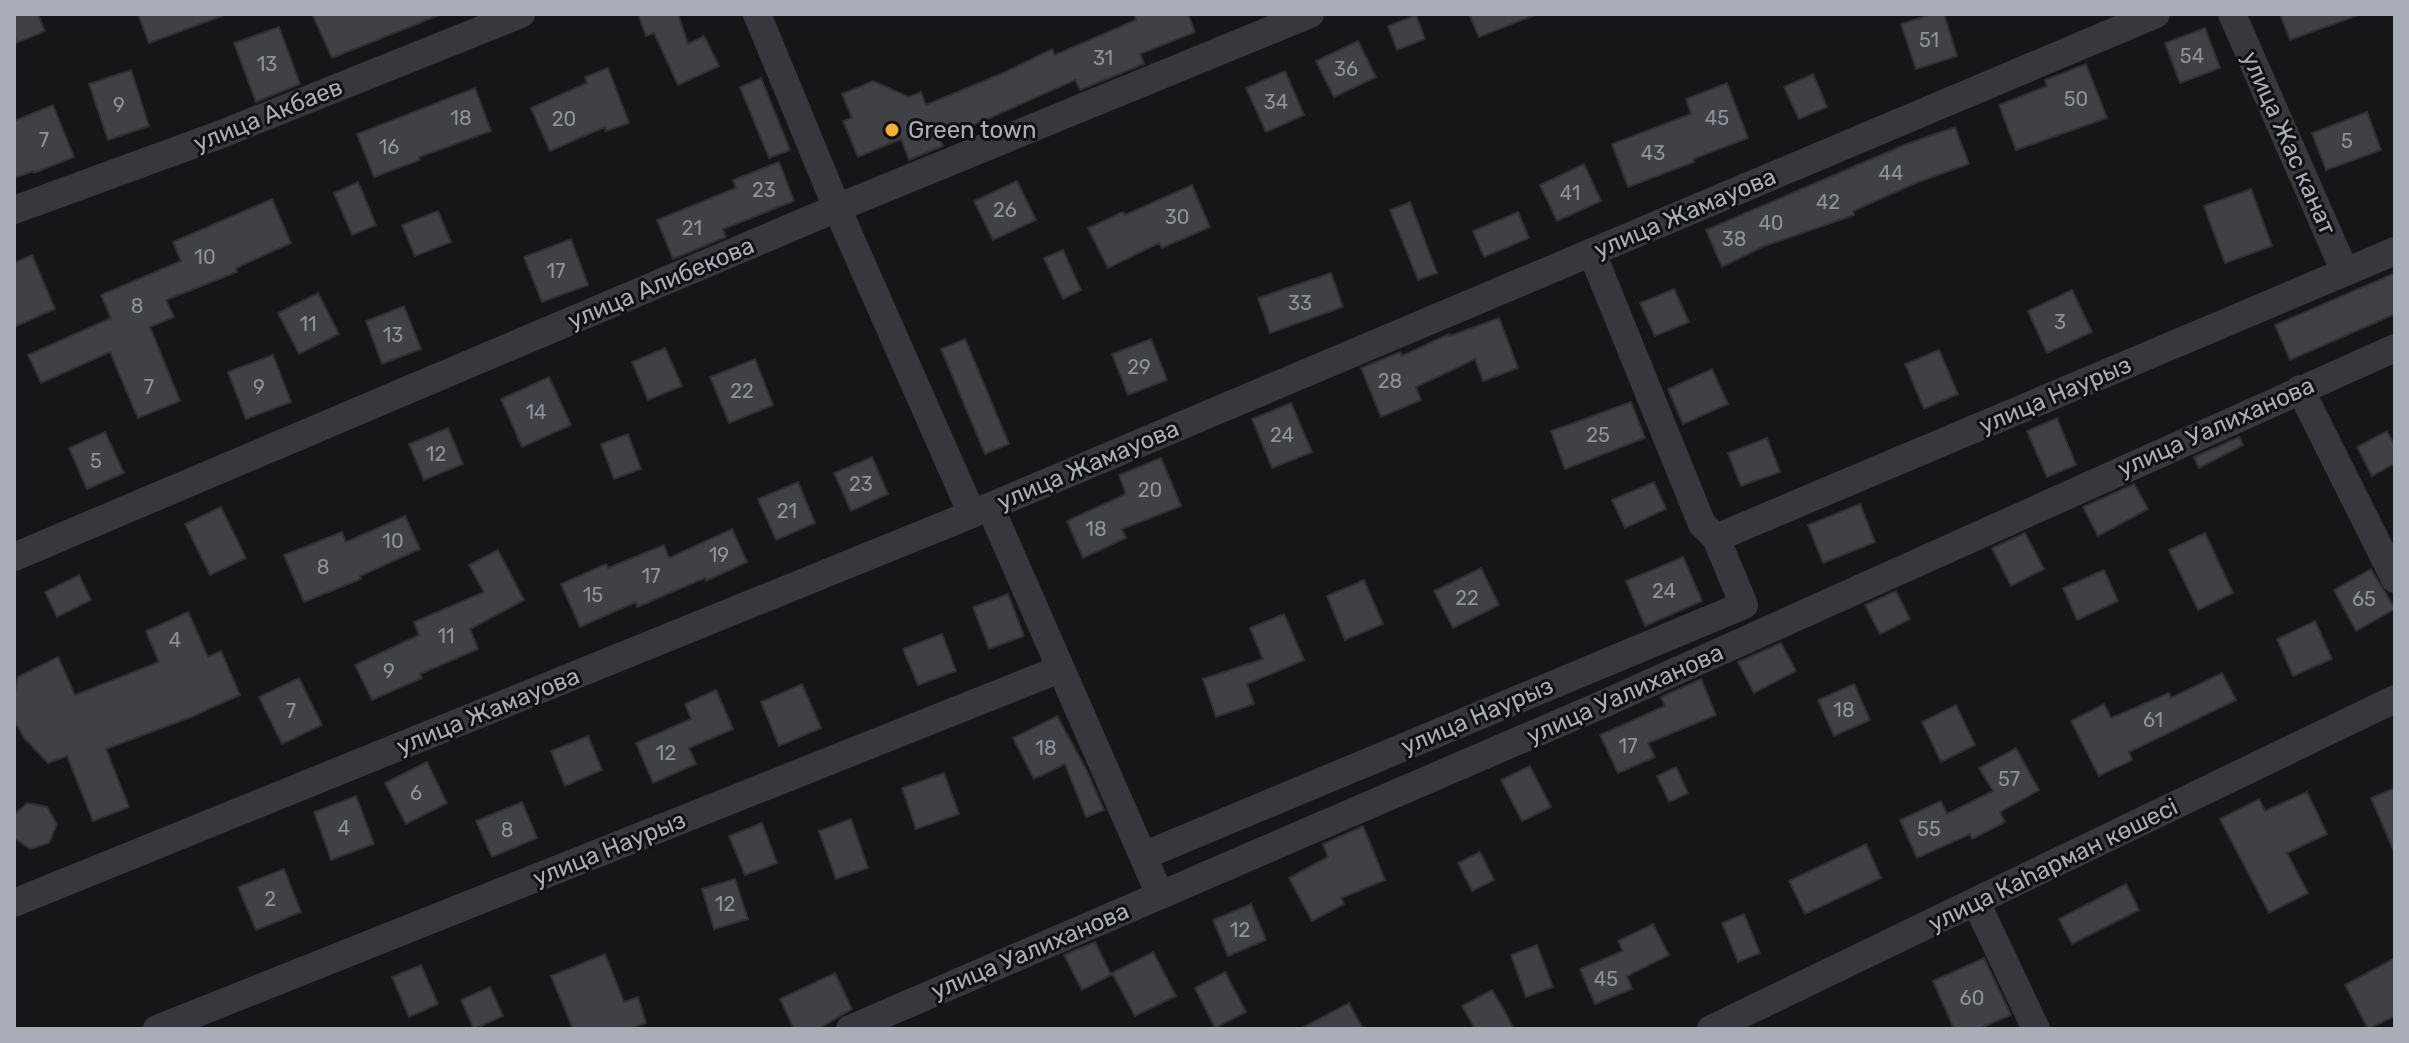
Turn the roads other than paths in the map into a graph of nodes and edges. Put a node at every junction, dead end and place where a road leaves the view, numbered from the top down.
1 (521, 14) edge
2 (757, 14) edge
3 (1310, 14) edge
4 (2156, 14) edge
5 (2232, 14) edge
6 (837, 208) junction
7 (14, 210) edge
8 (2395, 251) edge
9 (1592, 253) junction
10 (2345, 272) junction
11 (2395, 348) edge
12 (2300, 389) junction
13 (981, 510) junction
14 (1716, 538) junction
15 (14, 557) edge
16 (2395, 579) edge
17 (1060, 669) junction
18 (2395, 699) edge
19 (1143, 856) junction
20 (1160, 895) junction
21 (1976, 902) junction
22 (14, 903) edge
23 (157, 1029) edge
24 (850, 1029) edge
25 (1711, 1029) edge
26 (2036, 1029) edge

1 - 7 street, улица Акбаев
2 - 6 street
3 - 6 street, улица Алибекова
4 - 9 street, улица Жамауова
5 - 10 street, улица Жас канат
6 - 13 street
6 - 15 street, улица Алибекова
8 - 10 street, улица Наурыз
9 - 13 street, улица Жамауова
9 - 14 street, улица Наурыз
10 - 14 street, улица Наурыз
11 - 12 street, улица Уалиханова
12 - 16 street
12 - 20 street, улица Уалиханова
13 - 17 street
13 - 22 street, улица Жамауова
14 - 19 street, улица Наурыз
17 - 19 street
17 - 23 street, улица Наурыз
18 - 21 street, улица Каһарман көшесі
19 - 20 street
20 - 24 street, улица Уалиханова
21 - 25 street, улица Каһарман көшесі
21 - 26 street

